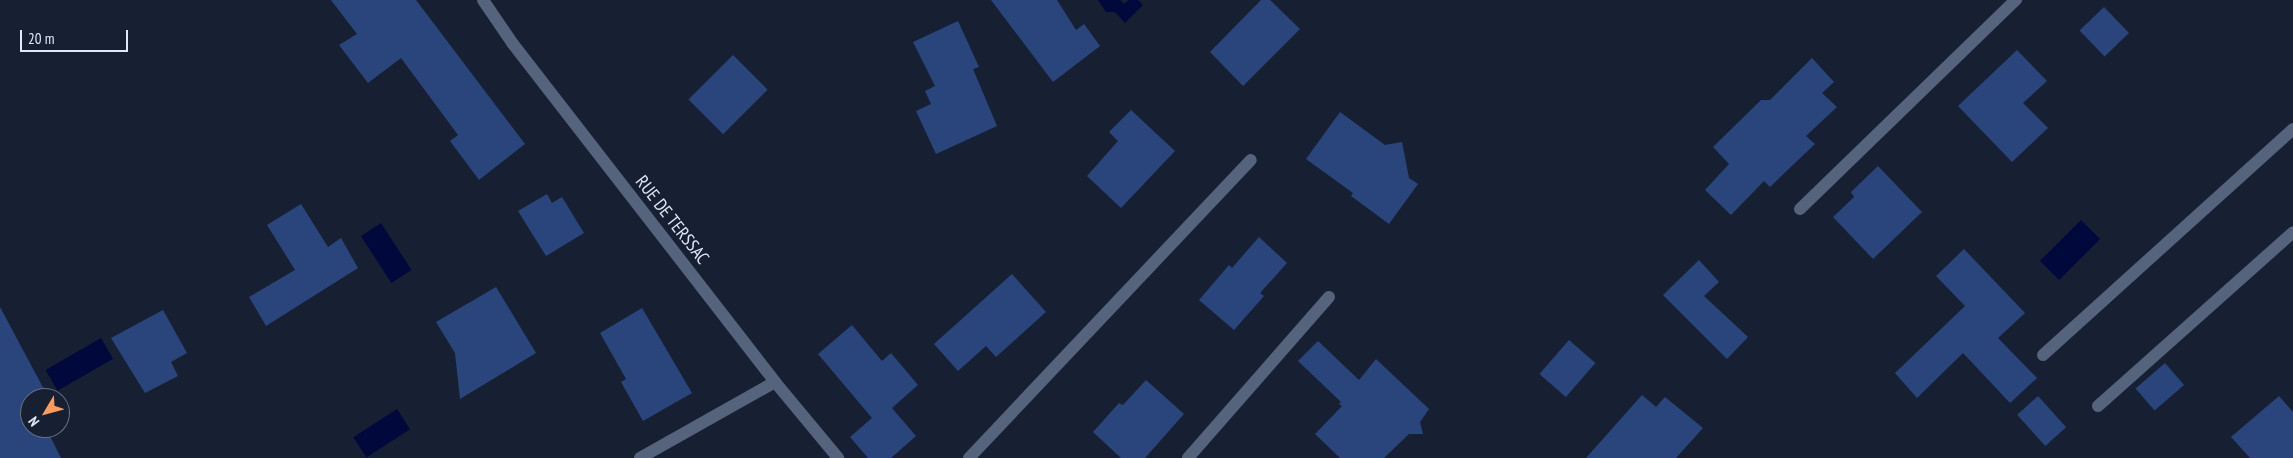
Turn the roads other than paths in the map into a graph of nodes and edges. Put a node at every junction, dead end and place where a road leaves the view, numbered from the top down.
1 (483, 0) edge
2 (2016, 0) edge
3 (2293, 129) edge
4 (1252, 160) dead end
5 (1800, 209) dead end
6 (2293, 232) edge
7 (1329, 297) dead end
8 (2043, 355) dead end
9 (775, 382) junction
10 (2098, 406) dead end
11 (640, 458) edge
12 (838, 458) edge
13 (969, 458) edge
14 (1188, 458) edge

1 - 9 street, RUE DE TERSSAC
2 - 5 street
3 - 8 street
4 - 13 street
6 - 10 street
7 - 14 street
9 - 11 street
9 - 12 street, RUE DE TERSSAC

